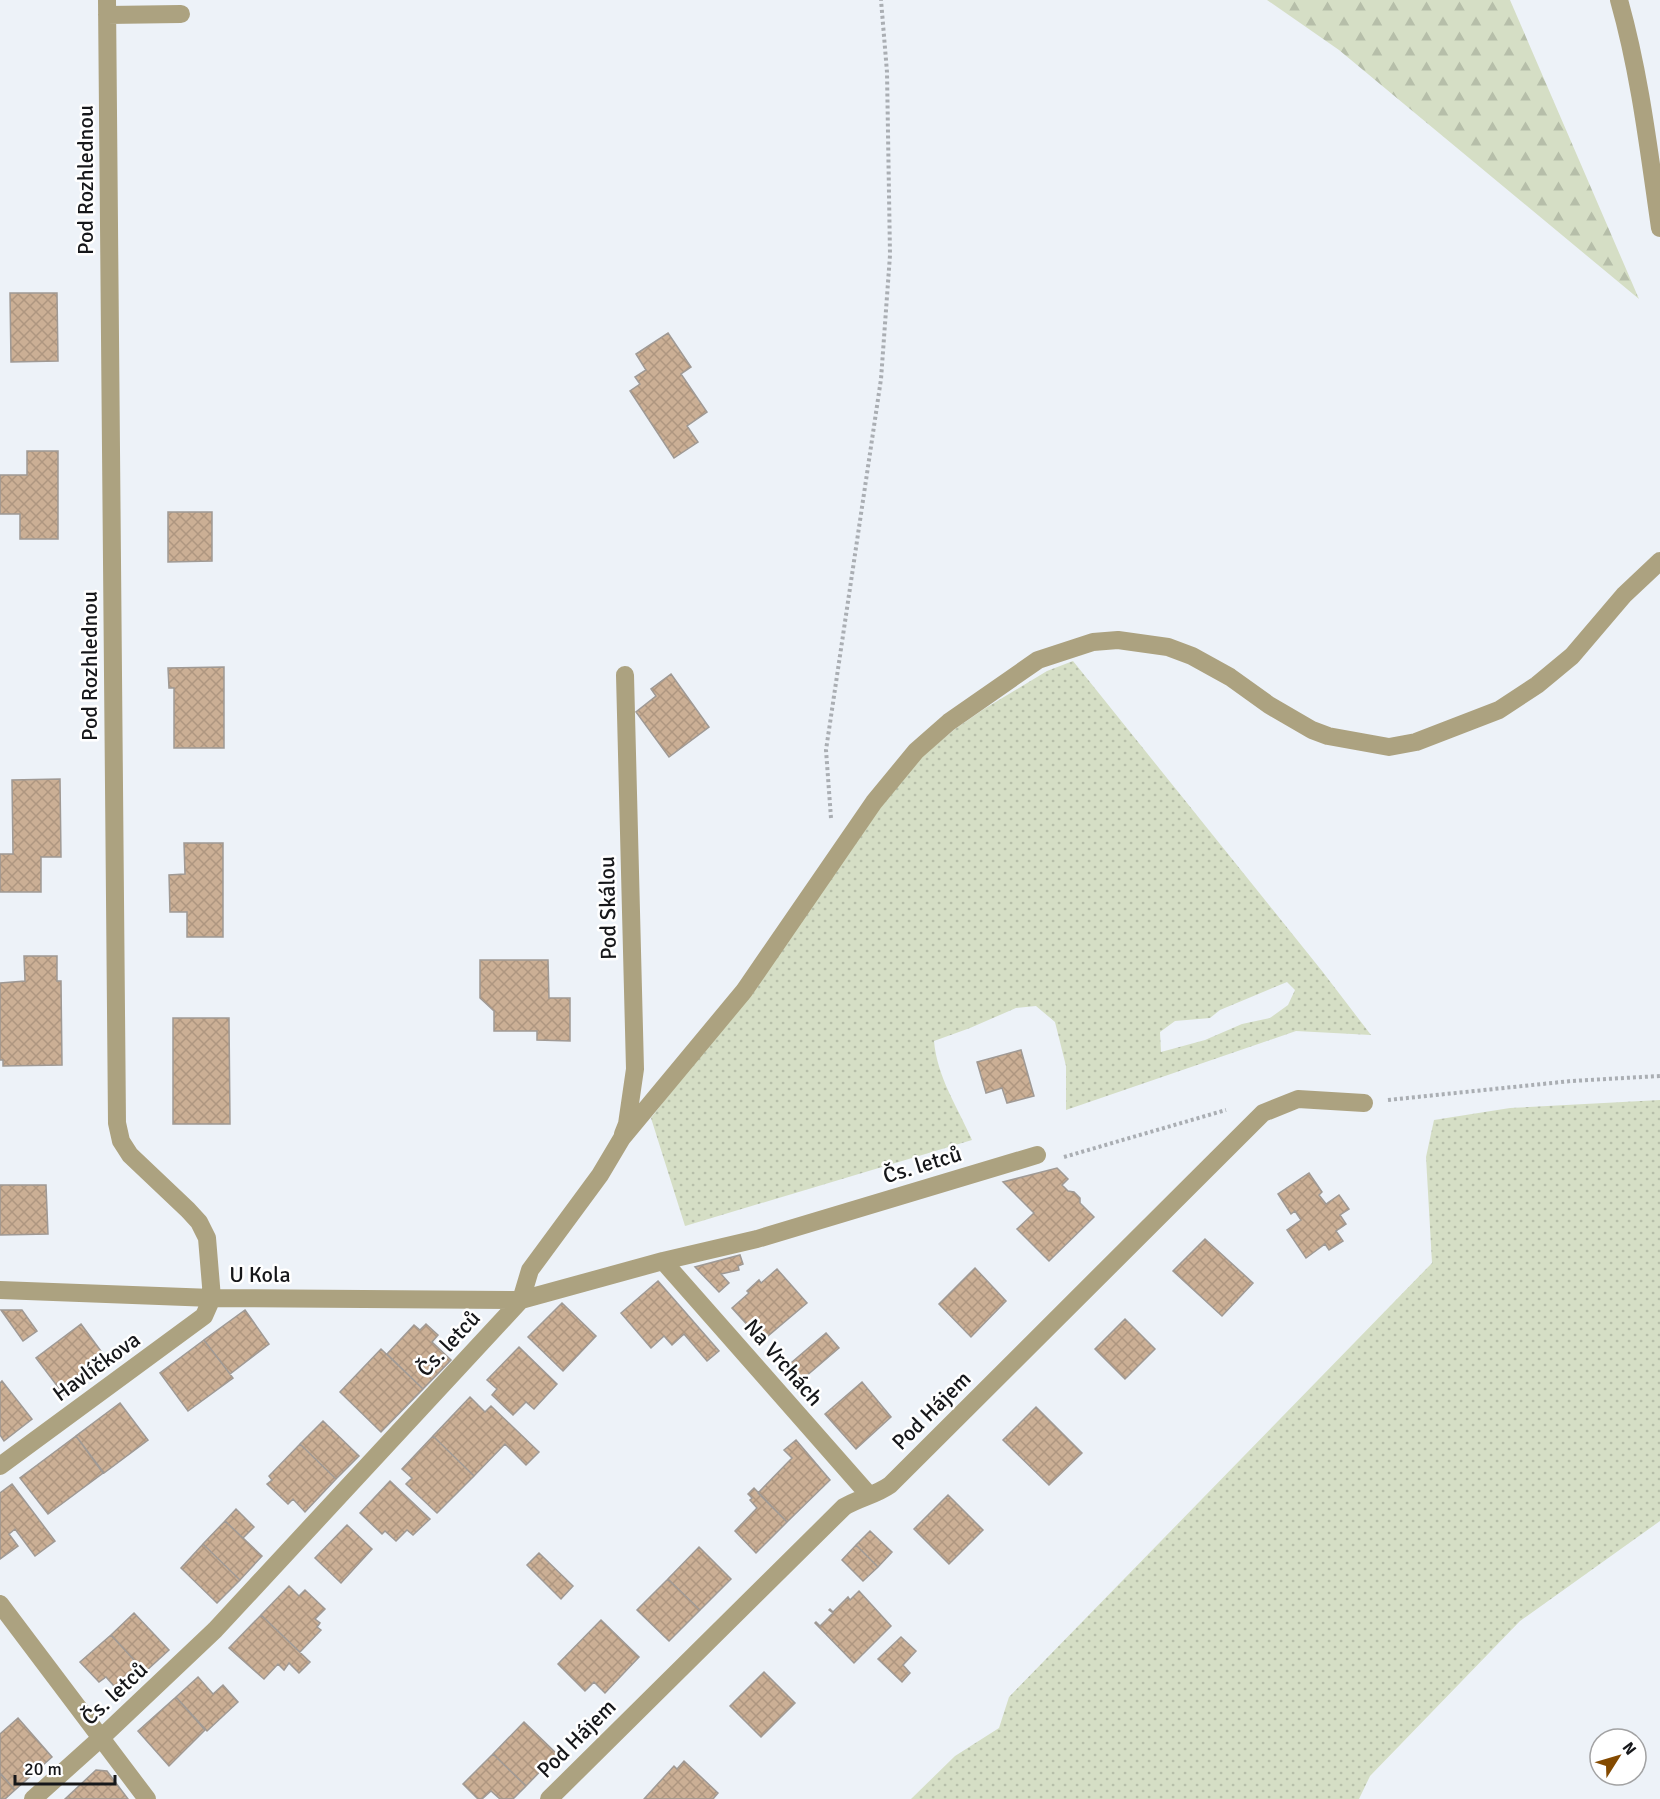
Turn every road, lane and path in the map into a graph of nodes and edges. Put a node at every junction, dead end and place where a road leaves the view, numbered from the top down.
1 (881, 0) edge
2 (1619, 0) edge
3 (107, 7) edge
4 (181, 14) dead end
5 (1660, 228) edge
6 (1660, 561) edge
7 (625, 675) dead end
8 (835, 857) junction
9 (1660, 1076) edge
10 (1364, 1103) joint
11 (1263, 1113) junction
12 (622, 1138) junction
13 (1037, 1155) joint
14 (663, 1261) junction
15 (0, 1290) edge
16 (212, 1298) junction
17 (520, 1300) junction
18 (0, 1466) edge
19 (869, 1495) junction
20 (0, 1604) edge
21 (102, 1737) junction
22 (33, 1799) edge
23 (147, 1799) edge
24 (549, 1799) edge

1 - 8 path
2 - 5 street
3 - 4 street
3 - 16 street, Pod Rozhlednou
6 - 8 street
7 - 12 street, Pod Skálou
8 - 12 street
9 - 10 path
10 - 11 street, Pod Hájem
11 - 13 path
11 - 19 street, Pod Hájem
12 - 17 street
13 - 14 street, Čs. letců
14 - 17 street, Čs. letců
14 - 19 street, Na Vrchách
15 - 16 street, U Kola
16 - 17 street, U Kola
16 - 18 street, Havlíčkova
17 - 21 street, Čs. letců
19 - 24 street, Pod Hájem
20 - 21 street
21 - 22 street, Čs. letců
21 - 23 street

